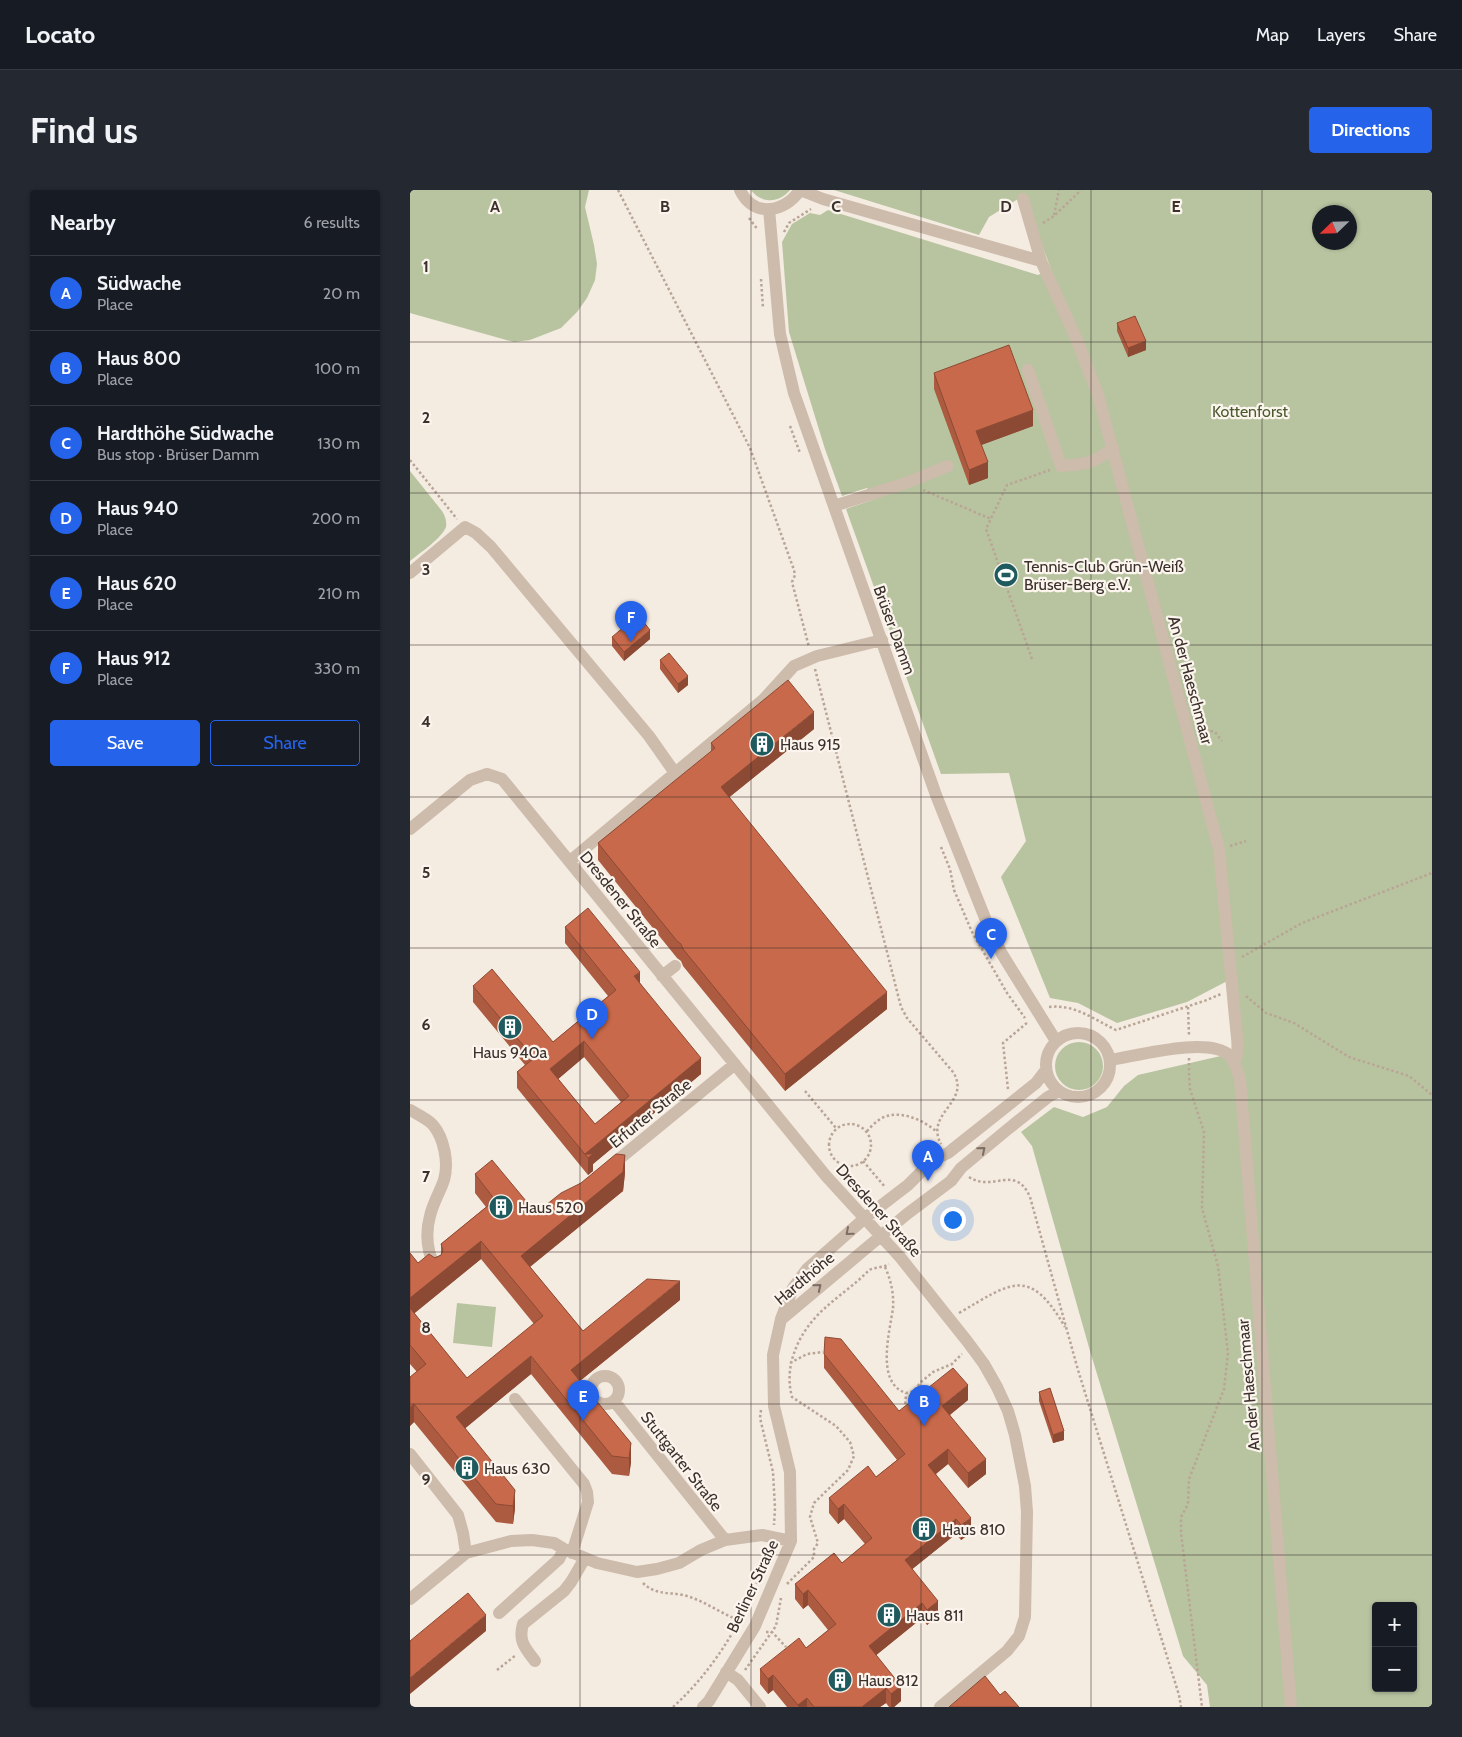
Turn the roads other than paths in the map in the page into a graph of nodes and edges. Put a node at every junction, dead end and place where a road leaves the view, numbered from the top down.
1 (740, 190) edge
2 (800, 190) edge
3 (1022, 198) dead end
4 (769, 209) junction
5 (1041, 261) junction
6 (1028, 370) dead end
7 (1113, 448) junction
8 (948, 466) dead end
9 (834, 506) junction
10 (410, 573) edge
11 (882, 640) junction
12 (675, 773) junction
13 (410, 829) edge
14 (570, 861) junction
15 (675, 966) dead end
16 (662, 976) junction
17 (1056, 1041) junction
18 (1110, 1060) junction
19 (1234, 1062) junction
20 (735, 1064) junction
21 (1046, 1070) junction
22 (1059, 1092) junction
23 (1012, 1102) junction
24 (410, 1110) edge
25 (1024, 1116) junction
26 (948, 1153) junction
27 (960, 1168) junction
28 (606, 1170) edge
29 (865, 1218) junction
30 (881, 1236) junction
31 (435, 1268) edge
32 (781, 1319) junction
33 (515, 1399) dead end
34 (614, 1402) dead end
35 (410, 1454) edge
36 (725, 1540) junction
37 (791, 1541) junction
38 (568, 1551) junction
39 (466, 1553) junction
40 (585, 1558) junction
41 (410, 1599) edge
42 (498, 1613) dead end
43 (535, 1661) dead end
44 (726, 1672) junction
45 (703, 1707) edge
46 (760, 1707) edge
47 (940, 1707) edge
48 (1291, 1707) edge

1 - 4 street
2 - 4 street
2 - 5 street
3 - 5 street, An der Haeschmaar
4 - 9 street, Brüser Damm
5 - 7 street, An der Haeschmaar
6 - 7 street
7 - 19 street, An der Haeschmaar
8 - 9 street
9 - 11 street, Brüser Damm
10 - 12 street
11 - 12 street
11 - 17 street, Brüser Damm
12 - 14 street
13 - 14 street, Dresdener Straße
14 - 16 street, Dresdener Straße
15 - 16 street
16 - 20 street, Dresdener Straße
17 - 18 street
17 - 21 street
18 - 19 street
18 - 22 street
19 - 48 street, An der Haeschmaar
20 - 28 street, Erfurter Straße
20 - 29 street, Dresdener Straße
21 - 22 street
21 - 23 street, Hardthöhe
22 - 25 street, Hardthöhe
23 - 25 street
23 - 26 street, Hardthöhe
24 - 31 street
27 -> 25 street, Hardthöhe
26 - 27 street
26 - 29 street, Hardthöhe
27 - 30 street, Hardthöhe
29 - 30 street, Dresdener Straße
29 -> 32 street, Hardthöhe
32 -> 30 street, Hardthöhe
30 - 47 street, Dresdener Straße
32 - 37 street, Berliner Straße
33 - 38 street
34 - 36 street, Stuttgarter Straße
35 - 39 street
36 - 37 street
36 - 40 street
37 - 44 street, Berliner Straße
38 - 39 street
38 - 40 street
38 - 42 street
39 - 41 street
40 - 43 street
44 - 45 street, Berliner Straße
44 - 46 street

